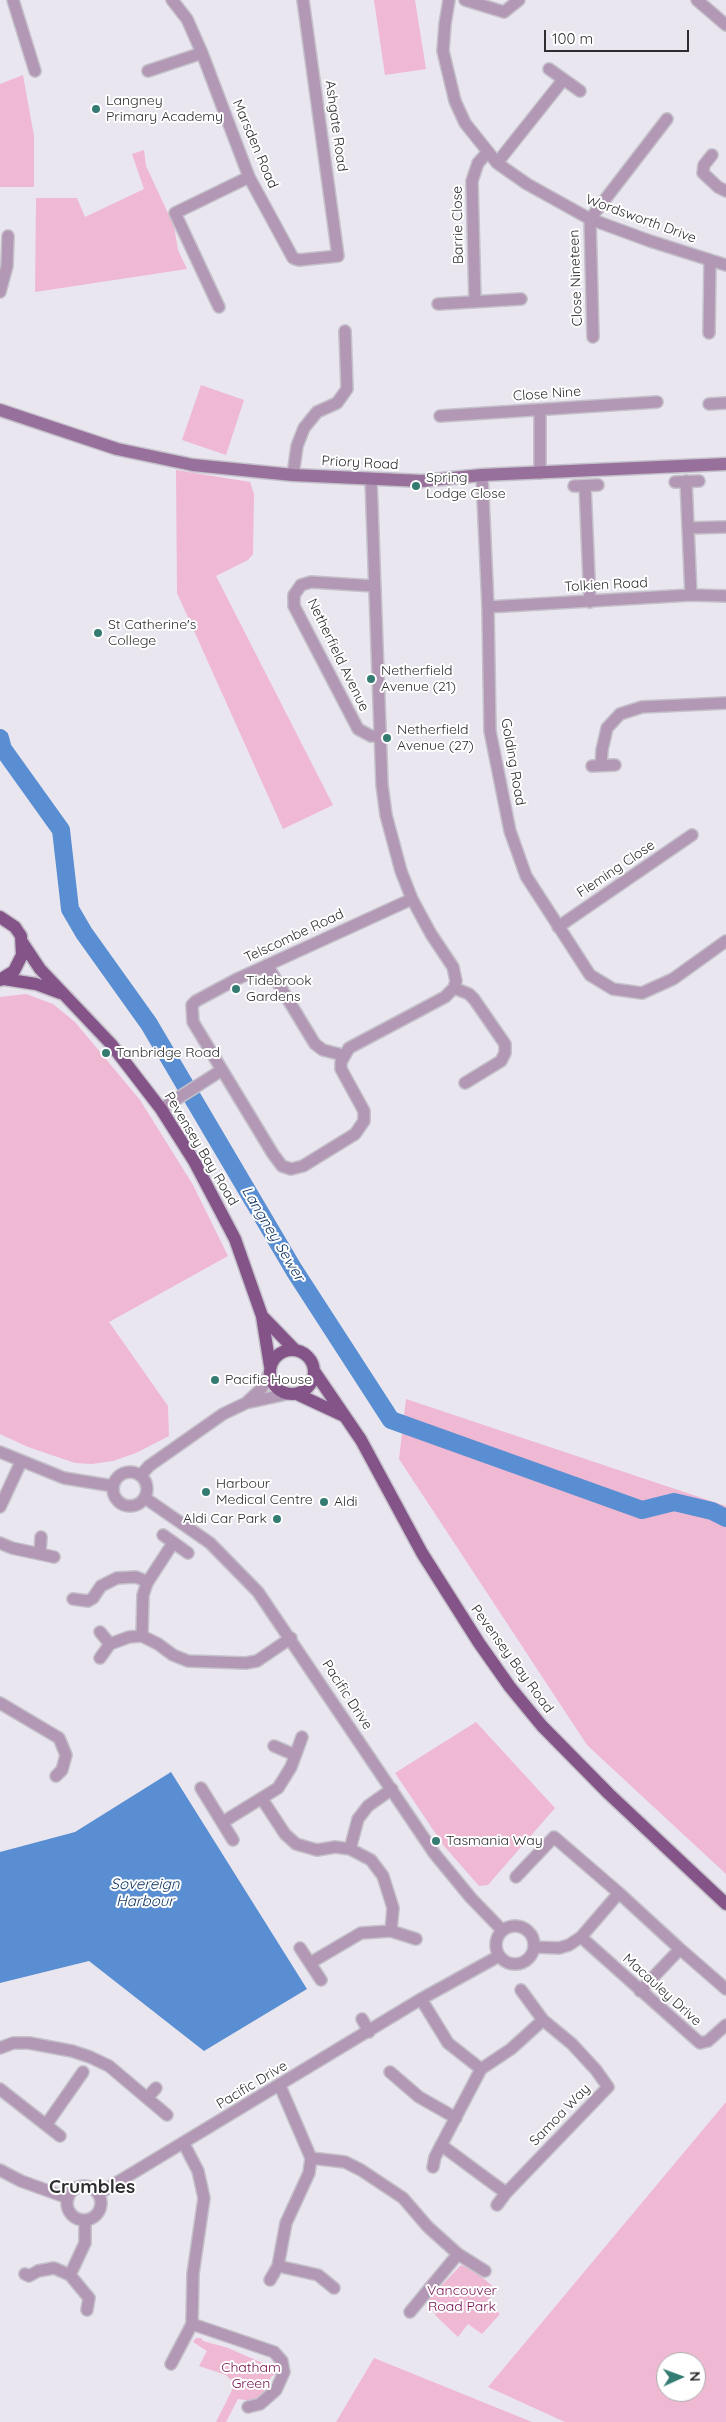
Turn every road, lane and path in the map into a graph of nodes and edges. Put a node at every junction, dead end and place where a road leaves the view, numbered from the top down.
1 (13, 0) edge
2 (172, 0) edge
3 (304, 0) edge
4 (450, 0) edge
5 (465, 0) edge
6 (519, 0) edge
7 (697, 0) edge
8 (726, 25) edge
9 (202, 53) junction
10 (549, 69) dead end
11 (35, 71) dead end
12 (148, 71) dead end
13 (563, 80) junction
14 (580, 91) dead end
15 (668, 119) dead end
16 (487, 153) junction
17 (712, 155) dead end
18 (497, 163) junction
19 (249, 177) junction
20 (726, 191) edge
21 (590, 219) junction
22 (8, 236) dead end
23 (338, 256) joint
24 (710, 260) junction
25 (726, 265) edge
26 (0, 292) edge
27 (521, 299) dead end
28 (475, 302) junction
29 (438, 304) dead end
30 (219, 307) dead end
31 (345, 330) dead end
32 (709, 333) dead end
33 (593, 337) dead end
34 (656, 402) dead end
35 (726, 403) edge
36 (709, 404) dead end
37 (0, 410) edge
38 (540, 410) junction
39 (440, 416) dead end
40 (726, 464) edge
41 (540, 473) junction
42 (294, 475) junction
43 (482, 475) junction
44 (371, 480) junction
45 (699, 481) dead end
46 (598, 485) dead end
47 (726, 527) edge
48 (688, 528) junction
49 (374, 586) junction
50 (691, 596) junction
51 (726, 596) edge
52 (590, 602) junction
53 (488, 607) junction
54 (726, 703) edge
55 (380, 736) junction
56 (615, 765) dead end
57 (692, 835) dead end
58 (412, 899) junction
59 (0, 917) edge
60 (558, 927) junction
61 (726, 941) edge
62 (22, 942) junction
63 (267, 965) junction
64 (2, 979) edge
65 (454, 988) junction
66 (62, 994) junction
67 (343, 1055) junction
68 (222, 1070) junction
69 (465, 1083) dead end
70 (161, 1109) junction
71 (262, 1316) junction
72 (295, 1350) junction
73 (270, 1370) junction
74 (314, 1371) junction
75 (292, 1394) junction
76 (246, 1403) junction
77 (342, 1415) junction
78 (0, 1452) edge
79 (21, 1462) junction
80 (141, 1475) junction
81 (113, 1486) junction
82 (145, 1498) junction
83 (0, 1508) edge
84 (163, 1535) dead end
85 (41, 1537) dead end
86 (0, 1542) edge
87 (173, 1543) junction
88 (188, 1552) dead end
89 (40, 1553) junction
90 (54, 1557) dead end
91 (148, 1582) junction
92 (72, 1599) dead end
93 (100, 1632) dead end
94 (142, 1636) junction
95 (291, 1638) junction
96 (110, 1644) junction
97 (100, 1658) dead end
98 (0, 1703) edge
99 (302, 1737) dead end
100 (274, 1746) dead end
101 (295, 1755) junction
102 (56, 1776) dead end
103 (201, 1788) dead end
104 (392, 1790) junction
105 (262, 1799) junction
106 (223, 1822) junction
107 (233, 1840) dead end
108 (350, 1849) junction
109 (516, 1877) dead end
110 (619, 1892) junction
111 (726, 1904) edge
112 (502, 1930) junction
113 (391, 1931) junction
114 (581, 1937) junction
115 (416, 1939) dead end
116 (534, 1947) junction
117 (300, 1948) dead end
118 (680, 1949) junction
119 (499, 1956) junction
120 (310, 1963) junction
121 (321, 1980) dead end
122 (726, 1989) edge
123 (521, 1990) dead end
124 (640, 1991) junction
125 (421, 1999) junction
126 (362, 2019) dead end
127 (543, 2020) junction
128 (726, 2025) edge
129 (369, 2032) junction
130 (0, 2048) edge
131 (482, 2069) junction
132 (83, 2072) dead end
133 (390, 2072) dead end
134 (280, 2086) junction
135 (156, 2088) dead end
136 (0, 2089) edge
137 (147, 2098) junction
138 (167, 2116) dead end
139 (456, 2118) junction
140 (46, 2125) junction
141 (60, 2136) dead end
142 (184, 2144) junction
143 (441, 2145) junction
144 (311, 2158) junction
145 (433, 2167) dead end
146 (0, 2170) edge
147 (506, 2193) junction
148 (98, 2194) junction
149 (68, 2198) junction
150 (496, 2206) dead end
151 (84, 2220) junction
152 (458, 2254) junction
153 (278, 2266) junction
154 (485, 2271) dead end
155 (25, 2274) dead end
156 (70, 2275) junction
157 (270, 2280) dead end
158 (334, 2288) dead end
159 (87, 2310) dead end
160 (410, 2312) dead end
161 (192, 2324) junction
162 (171, 2364) dead end
163 (248, 2407) dead end

1 - 11 street
2 - 9 street, Marsden Road
3 - 23 street, Ashgate Road
4 - 16 street, Wordsworth Drive
5 - 6 street
7 - 8 street
9 - 12 street
9 - 19 street, Marsden Road
10 - 13 street
13 - 14 street
13 - 18 street
15 - 21 street
16 - 18 street, Wordsworth Drive
16 - 28 street, Barrie Close
17 - 20 street
18 - 21 street, Wordsworth Drive
19 - 23 street, Marsden Road
19 - 30 street
21 - 24 street, Wordsworth Drive
21 - 33 street, Close Nineteen
22 - 26 street
24 - 25 street, Wordsworth Drive
24 - 32 street
27 - 28 street
28 - 29 street
31 - 42 street
34 - 38 street, Close Nine
35 - 36 street
37 - 42 street, Priory Road
38 - 39 street, Close Nine
38 - 41 street
40 - 41 street, Priory Road
41 - 43 street, Priory Road
42 - 44 street, Priory Road
43 - 44 street, Priory Road
43 - 53 street, Golding Road
44 - 49 street, Netherfield Avenue
45 - 48 street
46 - 52 street
47 - 48 street
48 - 50 street
49 - 55 street, Netherfield Avenue
49 - 55 street, Netherfield Avenue
50 - 51 street, Tolkien Road
50 - 52 street, Tolkien Road
52 - 53 street, Tolkien Road
53 - 60 street, Golding Road
54 - 56 street
55 - 58 street, Netherfield Avenue
57 - 60 street, Fleming Close
58 - 63 street, Telscombe Road
58 - 65 street, Netherfield Avenue
59 - 62 main road, Pevensey Bay Road
60 - 61 street, Golding Road
62 - 64 main road
62 - 66 main road, Pevensey Bay Road
63 - 67 street
63 - 68 street, Telscombe Road
64 - 66 main road, Pevensey Bay Road
65 - 67 street
65 - 69 street
66 - 70 main road, Pevensey Bay Road
67 - 68 street
68 - 70 street
70 - 71 main road, Pevensey Bay Road
71 - 72 main road, Pevensey Bay Road
71 - 73 main road, Pevensey Bay Road
72 - 73 main road
72 - 74 main road
73 - 75 main road
73 - 76 street
74 - 75 main road
74 - 77 main road, Pevensey Bay Road
75 - 76 street
75 - 77 main road, Pevensey Bay Road
76 - 80 street
77 - 111 main road, Pevensey Bay Road
78 - 79 street
79 - 81 street
79 - 83 street
80 - 81 street
80 - 82 street
81 - 82 street
82 - 95 street, Pacific Drive
84 - 87 street
85 - 89 street
86 - 89 street
87 - 88 street
87 - 91 street
89 - 90 street
91 - 92 street
91 - 94 street
93 - 96 street
94 - 95 street
94 - 96 street
95 - 104 street, Pacific Drive
96 - 97 street
98 - 102 street
99 - 101 street
100 - 101 street
101 - 105 street
103 - 106 street
104 - 108 street
104 - 112 street, Pacific Drive
105 - 106 street
105 - 108 street
106 - 107 street
108 - 113 street
109 - 110 street
110 - 114 street
110 - 118 street
112 - 116 street
112 - 119 street
113 - 115 street
113 - 120 street
114 - 116 street
114 - 124 street, Macauley Drive
116 - 119 street
117 - 120 street
118 - 122 street
118 - 124 street
119 - 125 street, Pacific Drive
120 - 121 street
123 - 127 street
124 - 128 street, Macauley Drive
125 - 129 street, Pacific Drive
125 - 131 street
126 - 129 street
127 - 131 street
127 - 147 street, Samoa Way
129 - 134 street, Pacific Drive
130 - 137 street
131 - 139 street
132 - 140 street
133 - 139 street
134 - 142 street, Pacific Drive
134 - 144 street
135 - 137 street
136 - 140 street
137 - 138 street
139 - 143 street
140 - 141 street
142 - 148 street, Pacific Drive
142 - 161 street
143 - 145 street
143 - 147 street
144 - 152 street
144 - 153 street
146 - 149 street
147 - 150 street, Samoa Way
148 - 149 street
148 - 151 street
149 - 151 street
151 - 156 street
152 - 154 street
152 - 160 street
153 - 157 street
153 - 158 street
155 - 156 street
156 - 159 street
161 - 162 street
161 - 163 street

